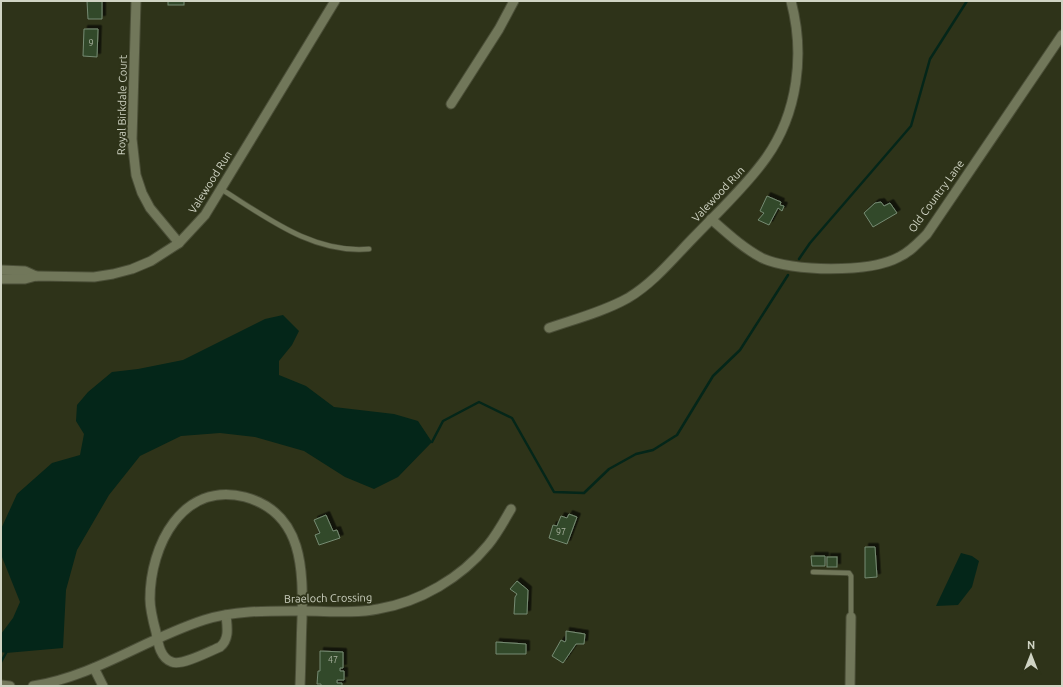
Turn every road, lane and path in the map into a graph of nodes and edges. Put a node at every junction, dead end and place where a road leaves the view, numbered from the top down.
1 (136, 1) edge
2 (336, 1) edge
3 (514, 1) edge
4 (791, 1) edge
5 (1062, 35) edge
6 (451, 104) dead end
7 (221, 189) junction
8 (711, 219) junction
9 (179, 243) junction
10 (369, 249) dead end
11 (1, 270) edge
12 (36, 276) junction
13 (1, 279) edge
14 (548, 328) dead end
15 (511, 509) dead end
16 (813, 572) dead end
17 (302, 611) junction
18 (226, 615) junction
19 (851, 617) joint
20 (157, 640) junction
21 (94, 668) junction
22 (1, 685) edge
23 (10, 686) edge
24 (33, 686) edge
25 (103, 686) edge
26 (300, 686) edge
27 (850, 686) edge

1 - 9 street, Royal Birkdale Court
2 - 7 street, Valewood Run
3 - 6 street
4 - 8 street, Valewood Run
5 - 8 street, Old Country Lane
7 - 9 street, Valewood Run
7 - 10 lane
8 - 14 street, Valewood Run
9 - 12 street, Valewood Run
11 - 12 street, Valewood Run
12 - 13 street, Valewood Run
15 - 17 street, Braeloch Crossing
16 - 19 lane
17 - 18 street, Braeloch Crossing
17 - 20 street
17 - 26 street
18 - 20 street, Braeloch Crossing
18 - 20 street
19 - 27 street
20 - 21 street, Braeloch Crossing
21 - 24 street, Braeloch Crossing
21 - 25 street
22 - 23 street

